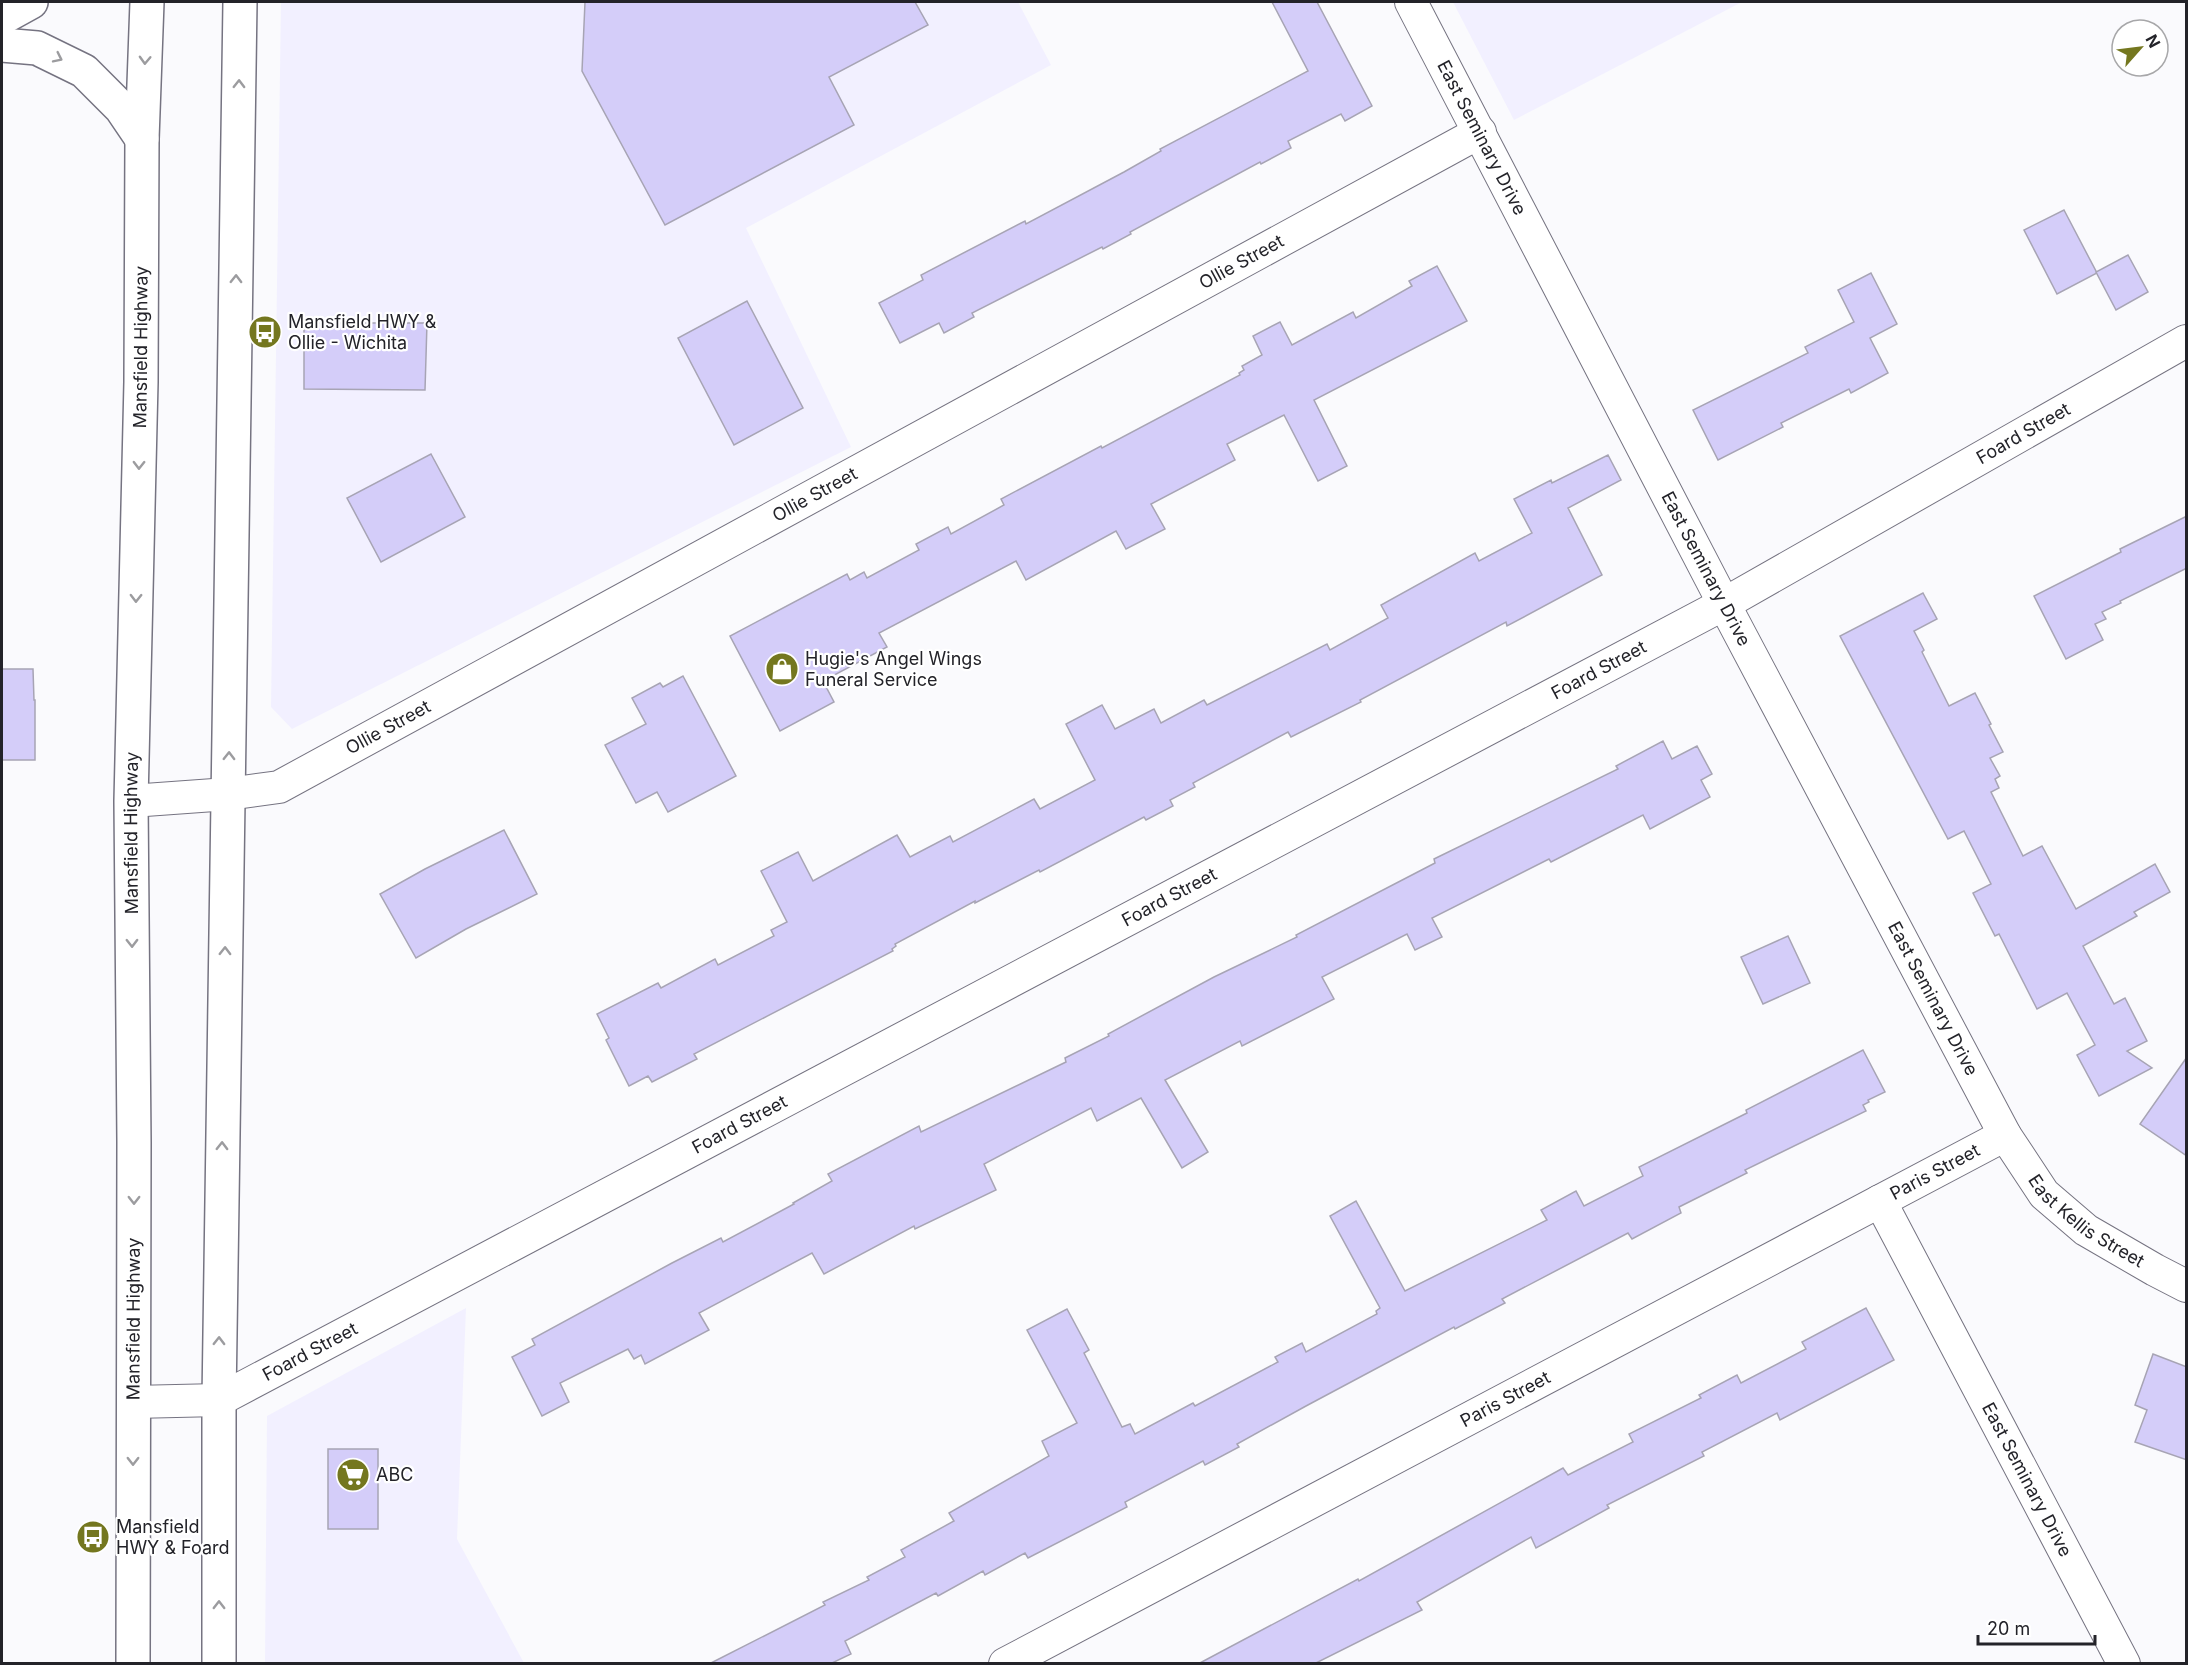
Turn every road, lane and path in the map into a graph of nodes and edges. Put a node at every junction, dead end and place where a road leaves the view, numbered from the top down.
1 (31, 2) edge
2 (147, 2) edge
3 (240, 2) edge
4 (1411, 2) edge
5 (2, 18) edge
6 (2, 45) edge
7 (1480, 132) junction
8 (142, 139) junction
9 (2187, 341) edge
10 (1724, 604) junction
11 (228, 794) junction
12 (131, 801) junction
13 (2005, 1135) junction
14 (1880, 1201) junction
15 (2187, 1286) edge
16 (219, 1400) junction
17 (133, 1402) junction
18 (133, 1664) edge
19 (219, 1664) edge
20 (1005, 1664) edge
21 (2124, 1664) edge

1 - 5 main road
2 -> 8 main road, Mansfield Highway
11 -> 3 main road
4 - 7 street, East Seminary Drive
6 -> 8 main road
7 - 10 street, East Seminary Drive
7 - 11 street, Ollie Street
8 -> 12 main road, Mansfield Highway
9 - 10 street, Foard Street
10 - 13 street, East Seminary Drive
10 - 16 street, Foard Street
11 - 12 street, Ollie Street
16 -> 11 main road
12 -> 17 main road, Mansfield Highway
13 - 14 street, Paris Street
13 - 15 street, East Kellis Street
14 - 20 street, Paris Street
14 - 21 street, East Seminary Drive
16 - 17 street, Foard Street
19 -> 16 main road
17 -> 18 main road, Mansfield Highway

